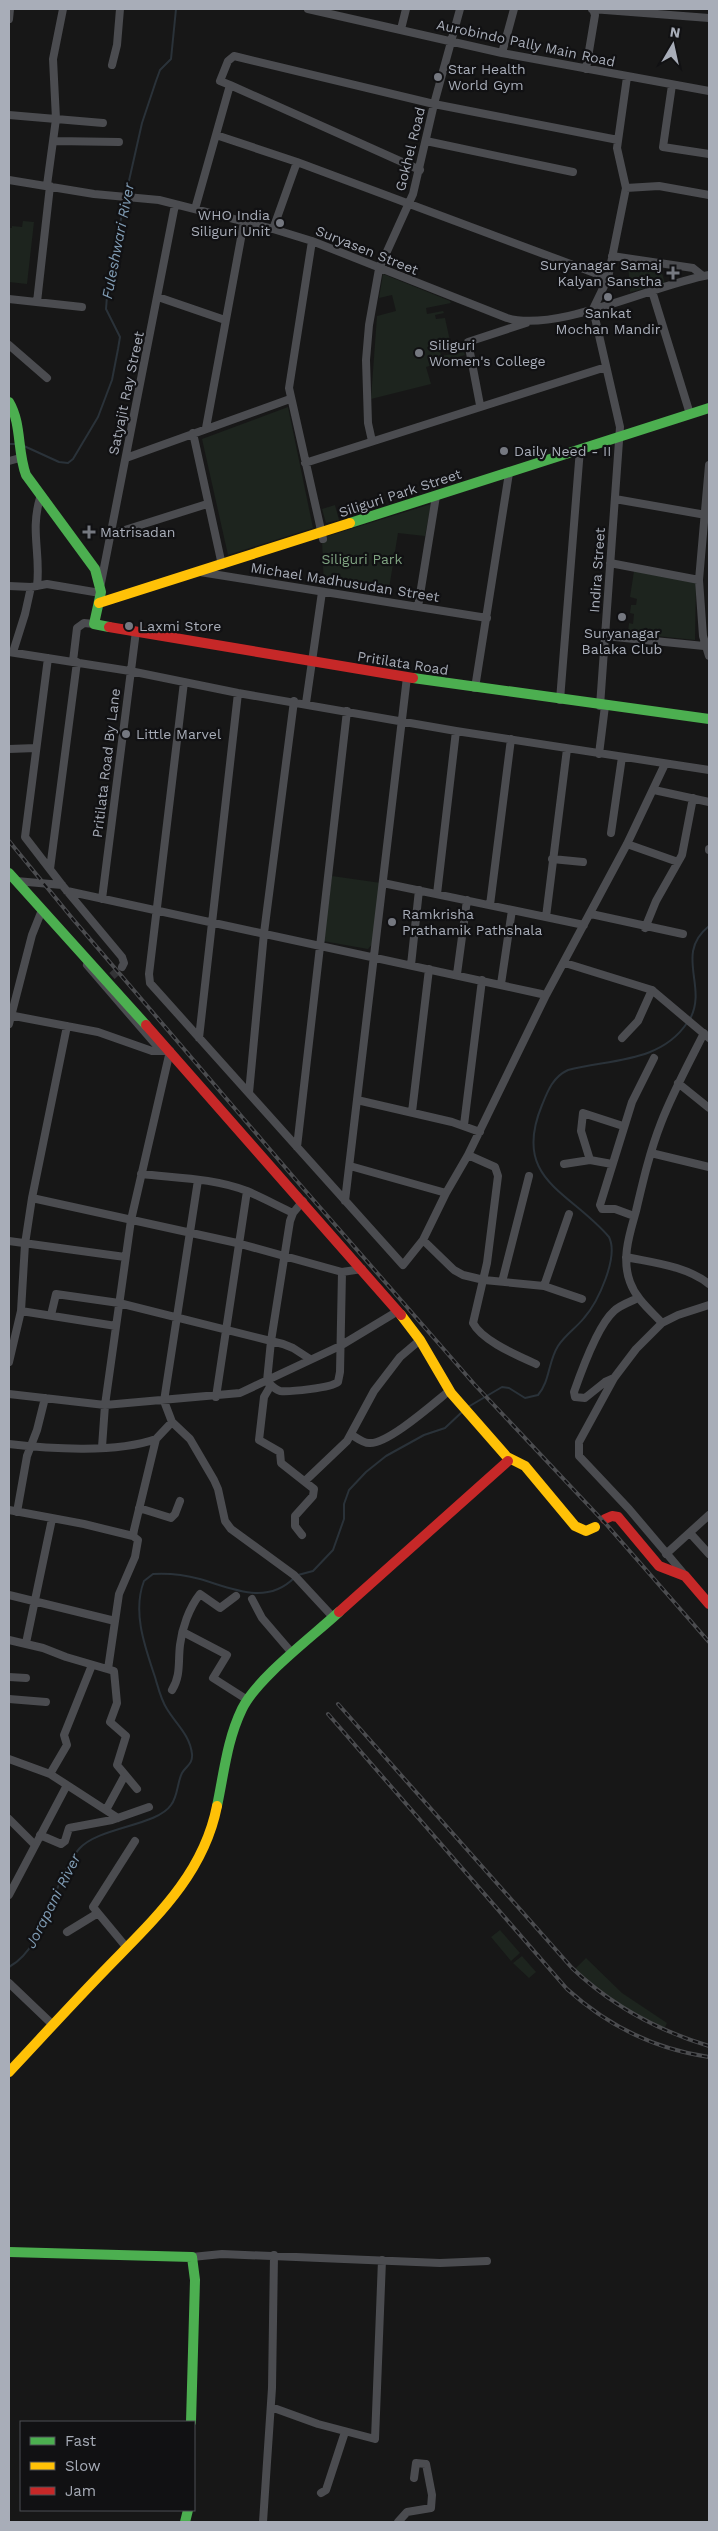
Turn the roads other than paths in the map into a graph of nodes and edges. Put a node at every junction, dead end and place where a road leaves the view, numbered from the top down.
1 (10, 9) edge
2 (63, 9) edge
3 (120, 9) edge
4 (308, 9) edge
5 (406, 9) edge
6 (460, 9) edge
7 (514, 9) edge
8 (592, 9) edge
9 (706, 9) edge
10 (637, 11) edge
11 (708, 18) edge
12 (9, 19) edge
13 (401, 29) junction
14 (451, 41) junction
15 (502, 53) junction
16 (112, 65) dead end
17 (586, 69) junction
18 (628, 77) junction
19 (230, 85) junction
20 (672, 85) junction
21 (709, 91) edge
22 (434, 104) junction
23 (9, 115) edge
24 (56, 119) junction
25 (102, 123) dead end
26 (216, 135) junction
27 (618, 140) junction
28 (55, 141) junction
29 (426, 141) junction
30 (119, 142) dead end
31 (709, 154) edge
32 (297, 162) junction
33 (420, 170) junction
34 (573, 172) dead end
35 (9, 180) edge
36 (48, 186) junction
37 (626, 188) junction
38 (709, 195) edge
39 (409, 203) junction
40 (176, 205) junction
41 (195, 210) junction
42 (244, 222) junction
43 (273, 230) junction
44 (312, 241) junction
45 (612, 256) junction
46 (379, 269) junction
47 (706, 275) edge
48 (608, 278) junction
49 (652, 290) junction
50 (158, 297) junction
51 (9, 300) edge
52 (37, 302) junction
53 (82, 307) dead end
54 (593, 309) junction
55 (225, 320) junction
56 (530, 322) junction
57 (9, 345) edge
58 (606, 367) junction
59 (47, 378) dead end
60 (290, 399) junction
61 (9, 402) edge
62 (480, 405) junction
63 (709, 408) edge
64 (690, 414) junction
65 (206, 428) junction
66 (193, 433) junction
67 (620, 436) junction
68 (372, 441) junction
69 (580, 449) junction
70 (20, 456) junction
71 (126, 458) junction
72 (9, 461) edge
73 (305, 463) junction
74 (709, 465) edge
75 (709, 469) edge
76 (510, 473) junction
77 (708, 495) edge
78 (436, 496) junction
79 (40, 498) junction
80 (615, 499) junction
81 (208, 504) junction
82 (706, 515) junction
83 (109, 535) junction
84 (322, 536) junction
85 (706, 549) edge
86 (610, 564) junction
87 (222, 565) junction
88 (199, 572) junction
89 (700, 580) junction
90 (9, 586) edge
91 (34, 586) junction
92 (322, 592) junction
93 (100, 594) junction
94 (418, 607) junction
95 (705, 617) edge
96 (486, 618) junction
97 (94, 624) junction
98 (136, 631) junction
99 (605, 636) junction
100 (704, 646) junction
101 (11, 652) edge
102 (709, 656) edge
103 (48, 658) junction
104 (75, 662) junction
105 (311, 662) junction
106 (130, 671) junction
107 (407, 677) junction
108 (184, 682) junction
109 (475, 688) junction
110 (238, 693) junction
111 (560, 700) junction
112 (294, 701) junction
113 (306, 703) junction
114 (603, 706) junction
115 (347, 711) junction
116 (709, 720) edge
117 (402, 721) junction
118 (456, 731) junction
119 (511, 739) junction
120 (36, 748) junction
121 (9, 749) edge
122 (567, 749) junction
123 (599, 754) junction
124 (622, 757) junction
125 (665, 764) junction
126 (709, 770) edge
127 (654, 790) junction
128 (693, 798) junction
129 (709, 802) edge
130 (611, 833) dead end
131 (627, 844) junction
132 (552, 859) junction
133 (583, 862) dead end
134 (678, 862) junction
135 (50, 869) junction
136 (12, 877) edge
137 (383, 882) junction
138 (64, 888) junction
139 (419, 890) junction
140 (437, 894) junction
141 (102, 899) junction
142 (467, 900) junction
143 (490, 905) junction
144 (42, 910) junction
145 (158, 910) junction
146 (512, 910) junction
147 (590, 914) junction
148 (546, 917) junction
149 (213, 923) junction
150 (584, 925) junction
151 (645, 928) junction
152 (264, 933) junction
153 (683, 934) dead end
154 (320, 945) junction
155 (374, 957) junction
156 (565, 963) junction
157 (411, 965) junction
158 (122, 968) dead end
159 (429, 969) junction
160 (457, 974) junction
161 (482, 980) junction
162 (501, 984) junction
163 (652, 990) junction
164 (546, 995) junction
165 (9, 1018) edge
166 (709, 1025) edge
167 (67, 1026) junction
168 (705, 1034) edge
169 (199, 1038) junction
170 (622, 1038) dead end
171 (169, 1054) junction
172 (654, 1058) dead end
173 (678, 1083) junction
174 (249, 1093) junction
175 (357, 1100) junction
176 (709, 1108) edge
177 (412, 1112) junction
178 (464, 1126) junction
179 (624, 1126) junction
180 (480, 1132) junction
181 (297, 1148) junction
182 (650, 1153) junction
183 (468, 1156) junction
184 (590, 1160) junction
185 (564, 1164) dead end
186 (612, 1164) junction
187 (350, 1166) junction
188 (709, 1167) edge
189 (141, 1174) junction
190 (529, 1176) dead end
191 (198, 1180) junction
192 (246, 1191) junction
193 (446, 1192) junction
194 (32, 1198) junction
195 (303, 1201) junction
196 (345, 1201) junction
197 (293, 1213) junction
198 (569, 1214) dead end
199 (634, 1216) junction
200 (131, 1220) junction
201 (190, 1233) junction
202 (422, 1240) junction
203 (9, 1241) edge
204 (237, 1243) junction
205 (25, 1244) junction
206 (125, 1257) junction
207 (285, 1257) junction
208 (626, 1257) junction
209 (362, 1270) junction
210 (342, 1272) junction
211 (484, 1280) junction
212 (502, 1282) junction
213 (709, 1284) edge
214 (544, 1286) junction
215 (638, 1298) junction
216 (582, 1299) dead end
217 (119, 1303) junction
218 (709, 1305) edge
219 (21, 1311) junction
220 (398, 1311) junction
221 (51, 1315) junction
222 (177, 1319) junction
223 (662, 1324) junction
224 (116, 1326) junction
225 (226, 1330) junction
226 (420, 1340) junction
227 (271, 1341) junction
228 (340, 1346) junction
229 (310, 1359) junction
230 (9, 1362) edge
231 (536, 1364) dead end
232 (614, 1378) junction
233 (269, 1383) junction
234 (450, 1392) junction
235 (9, 1394) edge
236 (216, 1397) junction
237 (45, 1398) junction
238 (164, 1402) junction
239 (105, 1405) junction
240 (172, 1422) junction
241 (352, 1435) junction
242 (156, 1439) junction
243 (9, 1444) edge
244 (30, 1447) junction
245 (102, 1447) junction
246 (508, 1461) dead end
247 (305, 1481) junction
248 (180, 1501) dead end
249 (139, 1508) junction
250 (9, 1510) edge
251 (17, 1512) junction
252 (709, 1515) edge
253 (52, 1519) junction
254 (604, 1519) dead end
255 (595, 1527) dead end
256 (690, 1533) junction
257 (302, 1534) dead end
258 (133, 1536) junction
259 (666, 1554) junction
260 (709, 1554) edge
261 (685, 1576) junction
262 (9, 1595) edge
263 (236, 1596) dead end
264 (252, 1598) dead end
265 (36, 1602) junction
266 (709, 1604) edge
267 (332, 1616) junction
268 (115, 1621) junction
269 (183, 1632) junction
270 (9, 1640) edge
271 (26, 1643) junction
272 (292, 1653) junction
273 (92, 1665) junction
274 (108, 1669) junction
275 (9, 1677) edge
276 (26, 1678) dead end
277 (172, 1690) dead end
278 (9, 1699) edge
279 (246, 1699) junction
280 (46, 1702) dead end
281 (9, 1759) edge
282 (50, 1774) junction
283 (125, 1775) junction
284 (67, 1785) junction
285 (137, 1789) dead end
286 (149, 1806) dead end
287 (106, 1810) junction
288 (118, 1818) junction
289 (9, 1819) edge
290 (40, 1835) junction
291 (135, 1841) dead end
292 (35, 1845) junction
293 (9, 1895) edge
294 (98, 1913) junction
295 (67, 1932) dead end
296 (127, 1948) junction
297 (9, 1983) edge
298 (53, 2025) junction
299 (9, 2072) edge
300 (9, 2252) edge
301 (274, 2255) junction
302 (192, 2257) junction
303 (382, 2260) junction
304 (488, 2261) dead end
305 (192, 2272) junction
306 (271, 2407) junction
307 (185, 2421) edge
308 (191, 2421) edge
309 (345, 2432) junction
310 (414, 2478) dead end
311 (322, 2493) dead end
312 (263, 2522) edge
313 (398, 2522) edge

1 - 12 street
2 - 24 street
3 - 16 street
4 - 13 street, Aurobindo Pally Main Road
5 - 13 street
6 - 14 street, Gokhel Road
7 - 15 street
8 - 10 street
8 - 17 street
9 - 11 street
10 - 11 street
13 - 14 street, Aurobindo Pally Main Road
14 - 15 street, Aurobindo Pally Main Road
14 - 22 street, Gokhel Road
15 - 17 street, Aurobindo Pally Main Road
17 - 18 street, Aurobindo Pally Main Road
18 - 20 street, Aurobindo Pally Main Road
18 - 27 street
19 - 22 street
19 - 26 street
19 - 33 street
20 - 21 street, Aurobindo Pally Main Road
20 - 31 street
22 - 27 street
22 - 29 street, Gokhel Road
23 - 24 street
24 - 25 street
24 - 28 street
26 - 32 street
26 - 41 street
27 - 37 street
28 - 30 street
28 - 36 street
29 - 33 street, Gokhel Road
29 - 34 street
32 - 39 street
32 - 43 street
33 - 39 street, Gokhel Road
35 - 36 street, Suryasen Street
36 - 40 street, Suryasen Street
36 - 52 street
37 - 38 street
37 - 45 street
39 - 46 street, Gokhel Road
39 - 48 street
40 - 41 street, Suryasen Street
40 - 50 street, Satyajit Ray Street
41 - 42 street, Suryasen Street
42 - 43 street, Suryasen Street
42 - 55 street
43 - 44 street, Suryasen Street
44 - 46 street, Suryasen Street
44 - 60 street
45 - 47 street
45 - 48 street
46 - 56 street, Suryasen Street
46 - 68 street, Gokhel Road
47 - 49 street, Suryasen Street
48 - 54 street
49 - 54 street, Suryasen Street
49 - 64 street
50 - 55 street
50 - 71 street, Satyajit Ray Street
51 - 52 street
52 - 53 street
54 - 56 street, Suryasen Street
54 - 58 street, Indira Street
55 - 65 street
56 - 62 street
57 - 59 street
58 - 62 street
58 - 67 street, Indira Street
60 - 65 street
60 - 73 street
61 - 70 street
62 - 68 street
63 - 64 street, Siliguri Park Street
64 - 67 street, Siliguri Park Street
65 - 66 street
66 - 71 street
66 - 81 street
67 - 69 street, Siliguri Park Street
67 - 80 street, Indira Street
68 - 73 street
69 - 76 street, Siliguri Park Street
69 - 111 street
70 - 72 street
70 - 79 street
71 - 83 street, Satyajit Ray Street
73 - 84 street
74 - 75 street
75 - 77 street
76 - 78 street, Siliguri Park Street
76 - 96 street
77 - 82 street
78 - 84 street, Siliguri Park Street
78 - 94 street
79 - 91 street
79 - 93 street
80 - 82 street
80 - 86 street, Indira Street
81 - 83 street
81 - 87 street
82 - 85 street
83 - 93 street, Satyajit Ray Street
84 - 87 street, Siliguri Park Street
85 - 89 street
86 - 89 street
86 - 99 street, Indira Street
87 - 88 street, Siliguri Park Street
88 - 92 street, Michael Madhusudan Street
88 - 93 street, Siliguri Park Street
89 - 95 street
90 - 91 street
91 - 93 street
91 - 101 street
92 - 94 street, Michael Madhusudan Street
92 - 105 street
93 - 97 street
94 - 96 street, Michael Madhusudan Street
95 - 100 street
96 - 109 street
97 - 98 street, Pritilata Road
97 - 104 street
98 - 105 street, Pritilata Road
98 - 106 street, Pritilata Road By Lane
99 - 100 street
99 - 114 street, Indira Street
100 - 102 street
101 - 103 street
103 - 104 street
103 - 120 street
104 - 106 street
104 - 135 street
105 - 107 street, Pritilata Road
105 - 113 street
106 - 108 street
106 - 141 street, Pritilata Road By Lane
107 - 109 street, Pritilata Road
107 - 117 street
108 - 110 street
108 - 145 street
109 - 111 street, Pritilata Road
110 - 112 street
110 - 149 street
111 - 114 street, Pritilata Road
112 - 113 street
112 - 152 street
113 - 115 street
114 - 116 street, Pritilata Road
114 - 123 street, Indira Street
115 - 117 street
115 - 154 street
117 - 118 street
117 - 137 street
118 - 119 street
118 - 140 street
119 - 122 street
119 - 143 street
120 - 121 street
120 - 135 street
122 - 123 street
122 - 132 street
123 - 124 street
124 - 125 street
124 - 130 street
125 - 126 street
125 - 127 street
127 - 128 street
127 - 131 street
128 - 129 street
128 - 134 street
131 - 134 street
131 - 147 street
132 - 133 street
132 - 148 street
134 - 151 street
135 - 138 street
136 - 138 street
136 - 144 street
137 - 139 street
137 - 155 street
138 - 141 street
138 - 158 street
139 - 140 street
139 - 157 street
140 - 142 street
141 - 145 street
142 - 143 street
142 - 160 street
143 - 146 street
144 - 165 street
144 - 171 street
144 - 171 street
145 - 149 street
145 - 169 street
146 - 148 street
146 - 162 street
147 - 150 street
147 - 151 street
148 - 150 street
149 - 152 street
149 - 169 street
150 - 156 street
151 - 153 street
152 - 154 street
152 - 174 street
154 - 155 street
154 - 181 street
155 - 157 street
155 - 175 street
156 - 163 street
156 - 164 street
157 - 159 street
159 - 160 street
159 - 177 street
160 - 161 street
161 - 162 street
161 - 178 street
162 - 164 street
163 - 168 street
163 - 170 street
164 - 180 street
165 - 167 street
166 - 168 street
167 - 171 street
167 - 194 street
168 - 173 street
169 - 174 street
171 - 189 street
171 - 195 street
172 - 179 street
173 - 176 street
173 - 182 street
174 - 181 street
175 - 177 street
175 - 187 street
177 - 178 street
178 - 180 street
179 - 184 street
179 - 186 street
180 - 183 street
181 - 196 street
182 - 188 street
182 - 199 street
183 - 193 street
183 - 211 street
184 - 185 street
184 - 186 street
186 - 199 street
187 - 193 street
187 - 196 street
189 - 191 street
189 - 200 street
190 - 212 street
191 - 192 street
191 - 201 street
192 - 197 street
192 - 204 street
193 - 202 street
194 - 200 street
194 - 205 street
195 - 197 street
195 - 209 street
196 - 202 street
197 - 207 street
198 - 214 street
199 - 208 street
200 - 201 street
200 - 206 street
201 - 204 street
201 - 222 street
202 - 211 street
203 - 205 street
204 - 207 street
204 - 225 street
205 - 206 street
205 - 219 street
206 - 217 street
207 - 210 street
207 - 227 street
208 - 213 street
208 - 215 street
209 - 210 street
209 - 220 street
210 - 228 street
211 - 212 street
211 - 231 street
212 - 214 street
214 - 216 street
215 - 223 street
215 - 232 street
217 - 221 street
217 - 222 street
217 - 224 street
218 - 223 street
219 - 221 street
219 - 230 street
220 - 226 street
220 - 228 street
221 - 224 street
222 - 225 street
222 - 238 street
223 - 232 street
224 - 239 street
225 - 227 street
225 - 236 street
226 - 234 street
226 - 241 street
227 - 229 street
227 - 233 street
228 - 229 street
228 - 233 street
229 - 233 street
232 - 259 street
233 - 236 street
233 - 247 street
234 - 241 street
234 - 255 street
235 - 237 street
236 - 238 street
237 - 239 street
237 - 244 street
238 - 239 street
238 - 240 street
239 - 245 street
240 - 242 street
240 - 267 street
241 - 247 street
242 - 245 street
242 - 249 street
243 - 244 street
244 - 245 street
244 - 251 street
246 - 267 street
247 - 257 street
248 - 249 street
249 - 258 street
250 - 251 street
251 - 253 street
252 - 256 street
253 - 258 street
253 - 265 street
254 - 261 street
256 - 259 street
256 - 260 street
258 - 268 street
259 - 261 street
261 - 266 street
262 - 265 street
263 - 269 street
264 - 272 street
265 - 268 street
265 - 271 street
267 - 272 street
268 - 274 street
269 - 277 street
269 - 279 street
270 - 271 street
271 - 273 street
272 - 279 street
273 - 274 street
273 - 282 street
274 - 283 street
275 - 276 street
278 - 280 street
279 - 296 street
281 - 282 street
282 - 284 street
283 - 285 street
283 - 287 street
284 - 287 street
284 - 290 street
286 - 288 street
287 - 288 street
288 - 290 street
289 - 292 street
290 - 292 street
291 - 294 street
292 - 293 street
294 - 295 street
294 - 296 street
296 - 298 street
297 - 298 street
298 - 299 street
300 - 302 street
301 - 302 street
301 - 303 street
301 - 306 street
302 - 305 street
303 - 304 street
303 - 309 street
305 - 307 street
305 - 308 street
306 - 309 street
306 - 312 street
309 - 311 street
310 - 313 street

